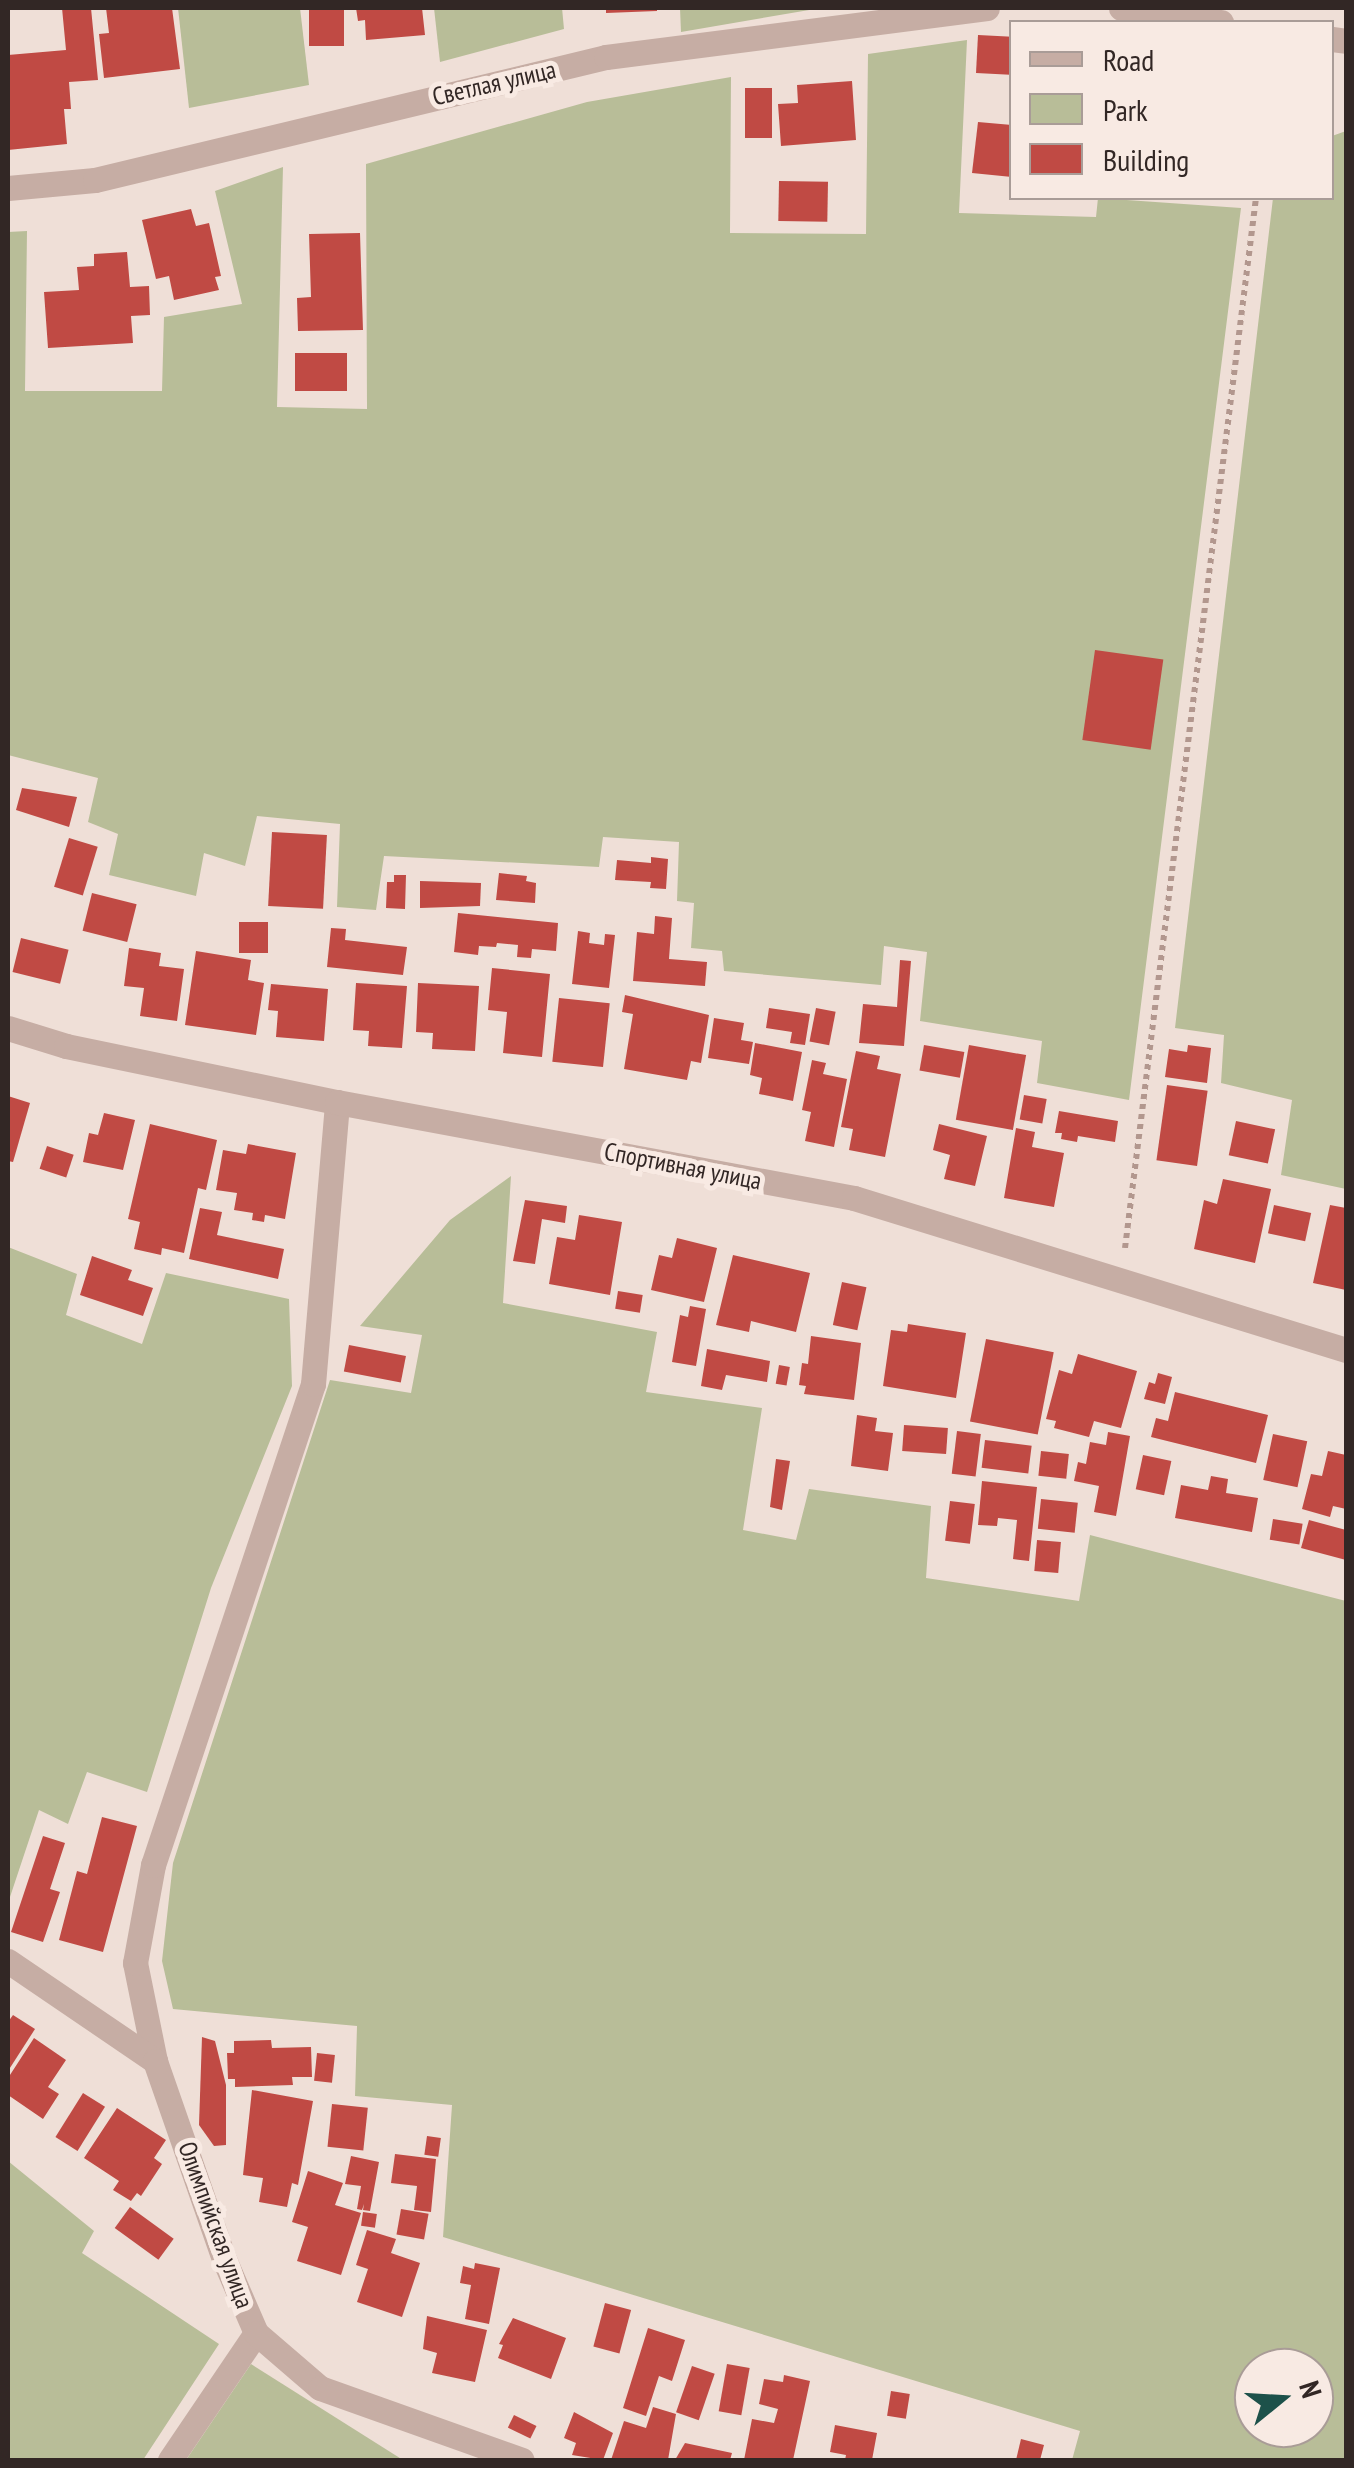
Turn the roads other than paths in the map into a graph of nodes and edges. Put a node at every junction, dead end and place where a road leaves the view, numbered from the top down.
1 (987, 8) edge
2 (1121, 8) edge
3 (1206, 20) edge
4 (8, 188) edge
5 (8, 1028) edge
6 (336, 1102) junction
7 (1346, 1350) edge
8 (8, 1961) edge
9 (155, 2060) junction
10 (256, 2333) junction
11 (170, 2460) edge
12 (522, 2460) edge

1 - 4 street, Светлая улица
2 - 3 street
5 - 6 street, Спортивная улица
6 - 7 street, Спортивная улица
6 - 9 street, Олимпийская улица
8 - 9 street
9 - 10 street, Олимпийская улица
10 - 11 street
10 - 12 street, Олимпийская улица

